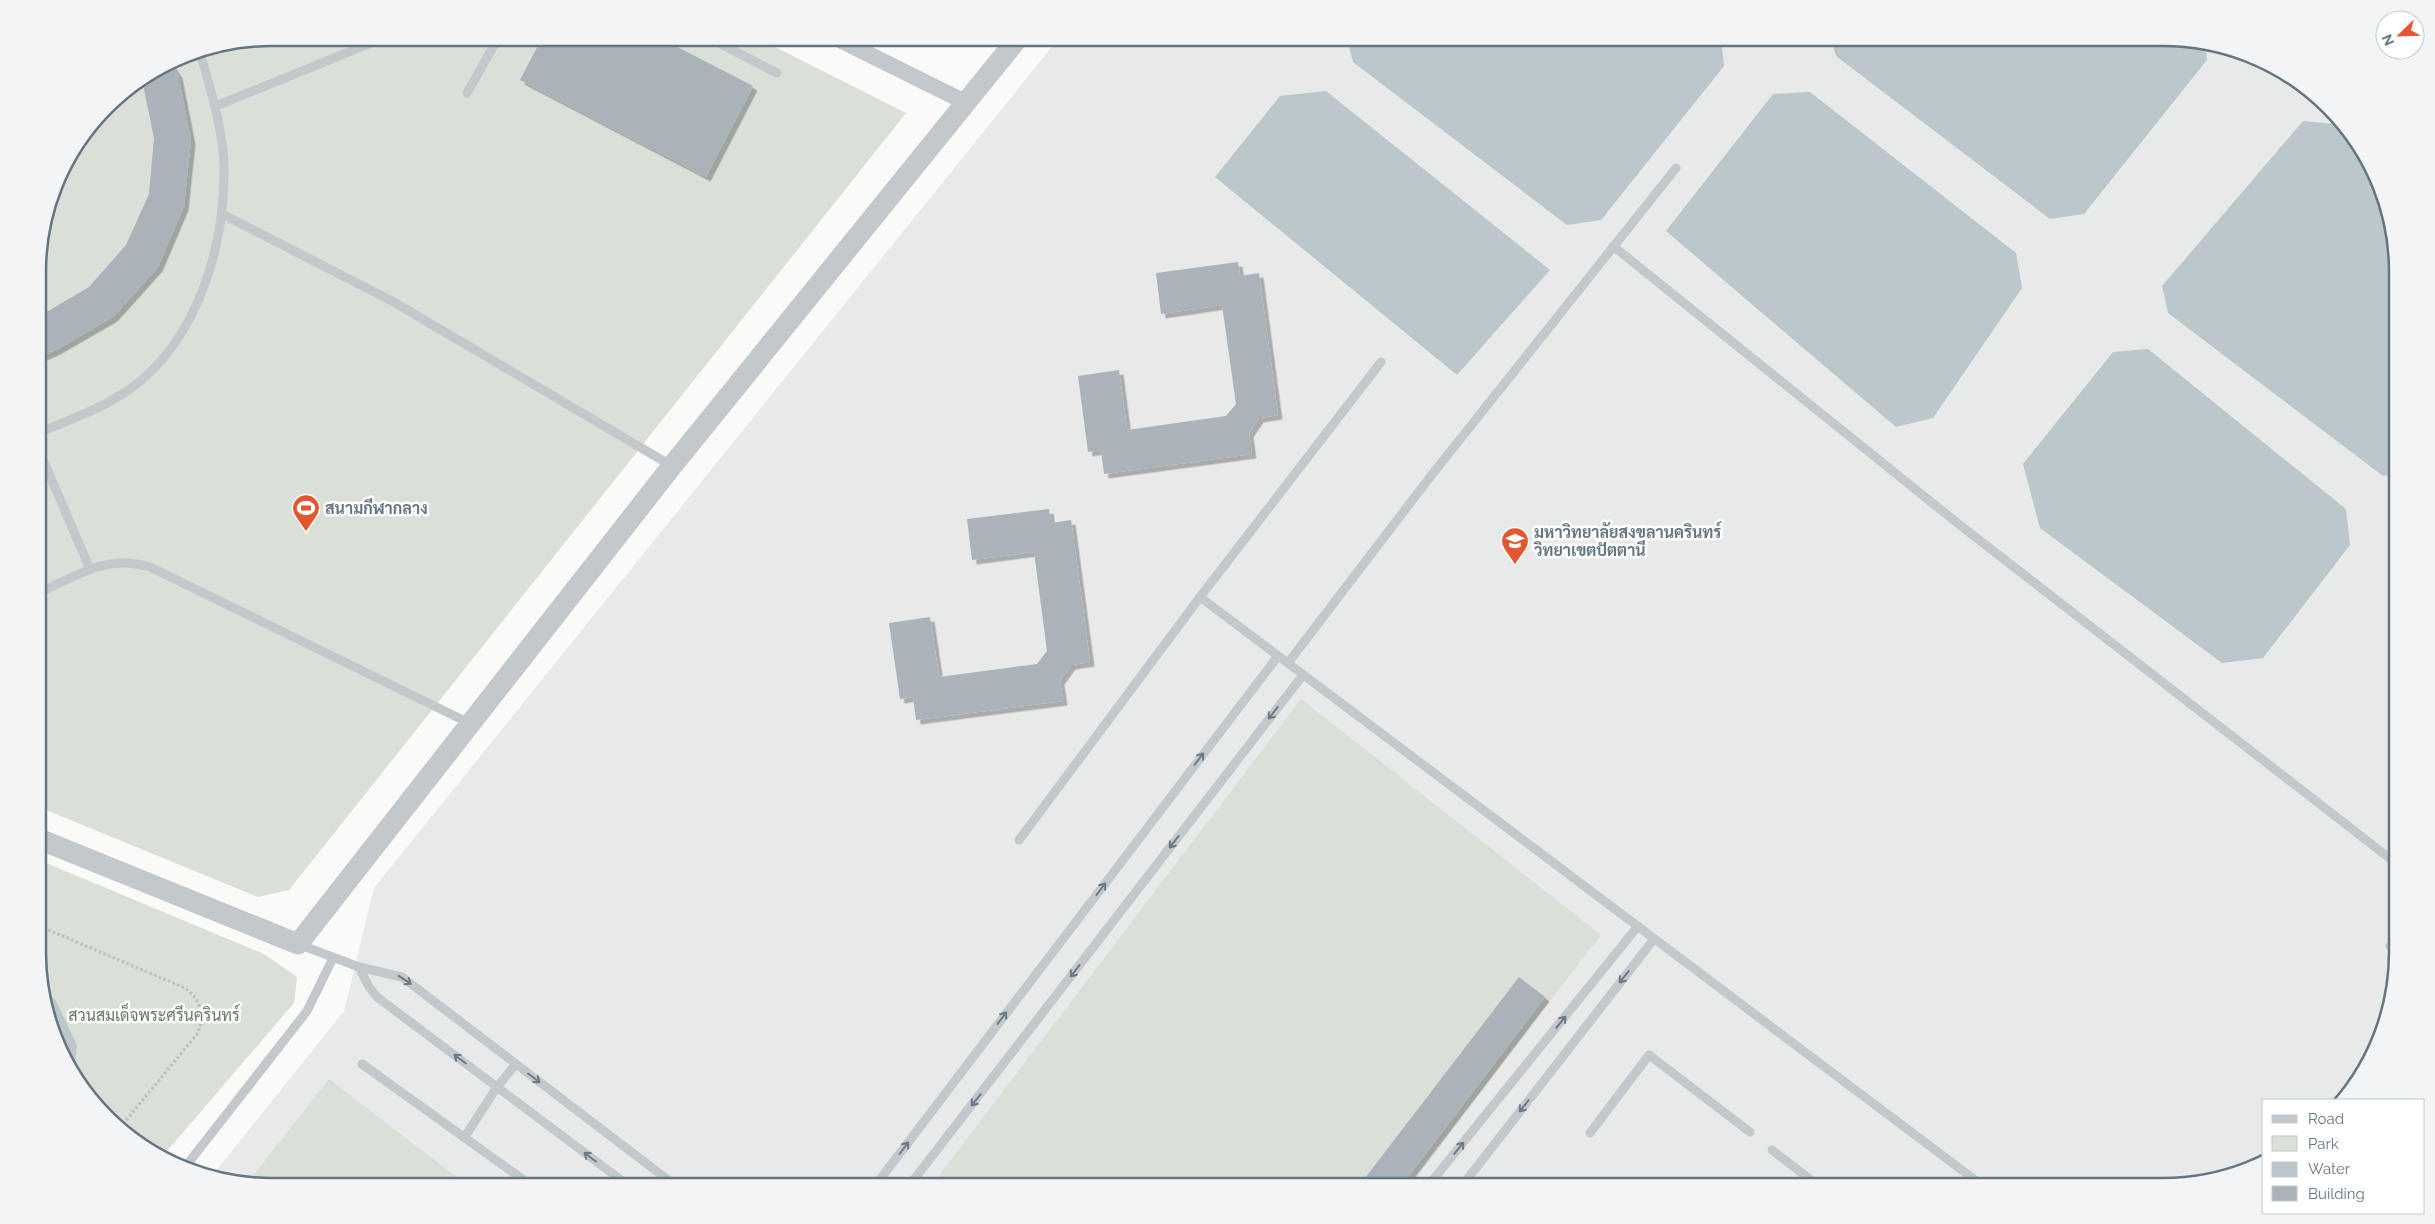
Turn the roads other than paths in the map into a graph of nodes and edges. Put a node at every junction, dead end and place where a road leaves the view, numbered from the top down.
1 (363, 46) edge
2 (494, 46) edge
3 (725, 46) edge
4 (852, 46) edge
5 (1012, 46) edge
6 (202, 58) edge
7 (777, 73) dead end
8 (467, 94) dead end
9 (967, 103) junction
10 (216, 106) junction
11 (1676, 168) dead end
12 (222, 214) junction
13 (1613, 246) junction
14 (1381, 362) dead end
15 (46, 430) edge
16 (672, 466) junction
17 (46, 467) edge
18 (90, 570) junction
19 (46, 590) edge
20 (1200, 597) junction
21 (1278, 656) junction
22 (1288, 663) junction
23 (1303, 674) junction
24 (469, 723) junction
25 (1018, 840) dead end
26 (46, 842) edge
27 (2389, 858) edge
28 (1638, 926) junction
29 (1654, 939) junction
30 (298, 944) junction
31 (333, 958) junction
32 (359, 967) junction
33 (362, 1064) dead end
34 (516, 1064) junction
35 (497, 1087) junction
36 (1750, 1132) dead end
37 (1590, 1133) dead end
38 (464, 1138) junction
39 (1772, 1150) dead end
40 (189, 1162) edge
41 (521, 1178) edge
42 (618, 1178) edge
43 (666, 1178) edge
44 (881, 1178) edge
45 (915, 1178) edge
46 (1434, 1178) edge
47 (1468, 1178) edge
48 (1808, 1178) edge
49 (1971, 1178) edge

1 - 10 lane
2 - 8 lane
3 - 7 lane
4 - 9 street
5 - 9 street
6 - 10 lane
9 - 16 street
10 - 12 lane
11 - 13 lane
12 - 15 lane
12 - 16 lane
13 - 22 lane
13 - 27 lane
14 - 20 lane
16 - 24 street
17 - 18 lane
18 - 19 lane
18 - 24 lane
20 - 21 lane
20 - 25 lane
21 - 22 lane
44 -> 21 lane
22 - 23 lane
23 - 28 lane
23 -> 45 lane
24 - 30 street
26 - 30 street
28 - 29 lane
46 -> 28 lane
29 -> 47 lane
29 - 49 lane
30 - 31 lane
31 - 32 lane
31 - 40 lane
32 -> 34 lane
35 -> 32 lane
33 - 38 lane
34 - 35 lane
34 -> 43 lane
35 - 38 lane
42 -> 35 lane
36 - 37 lane
38 - 41 lane
39 - 48 lane

